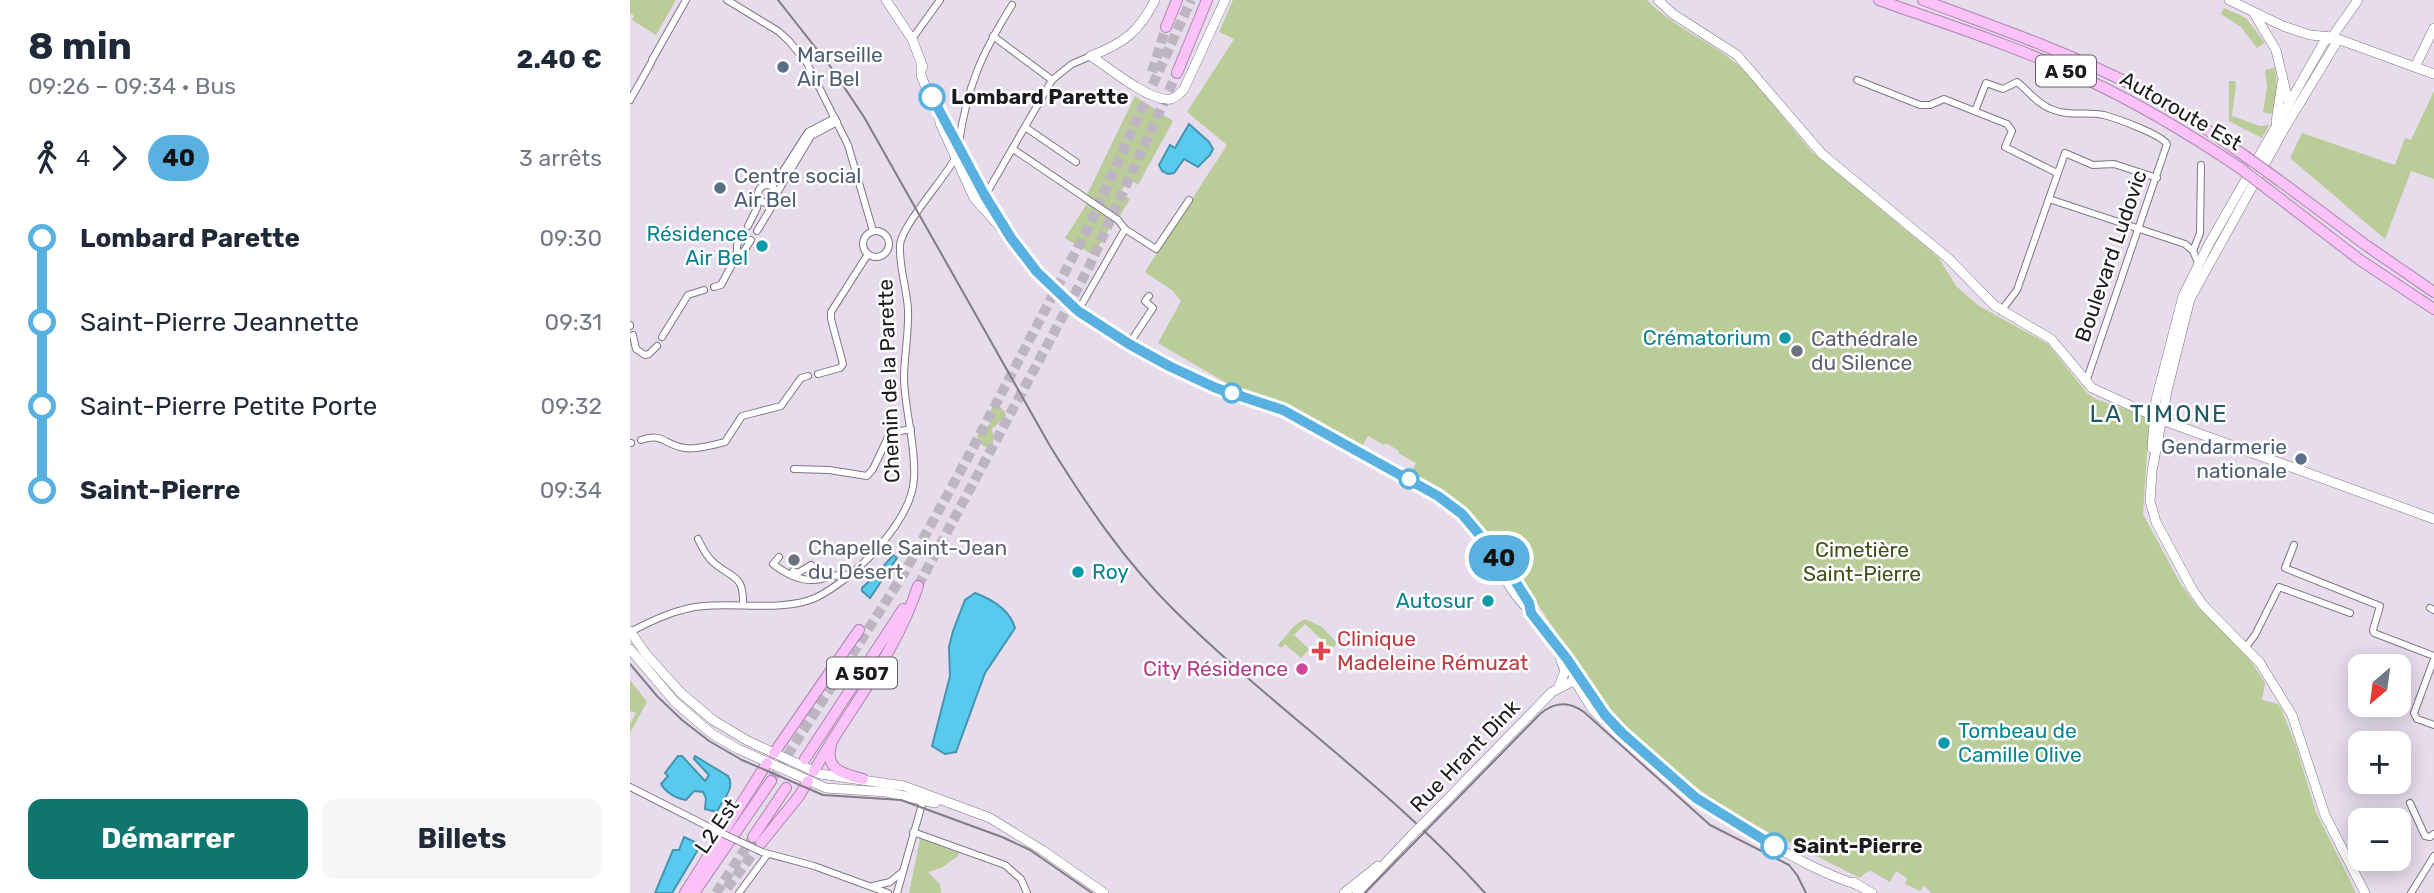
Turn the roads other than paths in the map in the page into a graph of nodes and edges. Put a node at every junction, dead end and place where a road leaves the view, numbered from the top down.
1 (686, 0) edge
2 (940, 0) edge
3 (1155, 0) edge
4 (1177, 0) edge
5 (1206, 0) edge
6 (1213, 0) edge
7 (1226, 0) edge
8 (1658, 0) edge
9 (1879, 0) edge
10 (1923, 0) edge
11 (2229, 0) edge
12 (2358, 0) edge
13 (729, 1) edge
14 (892, 3) edge
15 (1012, 5) dead end
16 (2252, 11) junction
17 (1166, 27) tunnel mouth
18 (2434, 28) edge
19 (993, 36) junction
20 (2335, 38) junction
21 (912, 39) junction
22 (1190, 41) junction
23 (1091, 56) junction
24 (2415, 67) junction
25 (1177, 73) tunnel mouth
26 (2434, 74) edge
27 (2283, 78) junction
28 (1052, 80) junction
29 (1857, 80) dead end
30 (630, 100) edge
31 (2290, 104) junction
32 (938, 109) junction
33 (1975, 111) junction
34 (836, 120) junction
35 (1026, 127) junction
36 (2279, 130) junction
37 (958, 147) junction
38 (1013, 149) junction
39 (955, 159) junction
40 (1076, 162) dead end
41 (2201, 165) dead end
42 (2057, 173) junction
43 (2157, 178) junction
44 (771, 186) junction
45 (777, 193) junction
46 (971, 193) junction
47 (985, 196) junction
48 (759, 197) junction
49 (2049, 199) junction
50 (1189, 200) dead end
51 (772, 202) junction
52 (748, 226) dead end
53 (1125, 229) junction
54 (2139, 229) junction
55 (757, 232) dead end
56 (873, 232) junction
57 (743, 235) dead end
58 (1011, 238) junction
59 (751, 240) dead end
60 (2196, 242) junction
61 (2185, 244) junction
62 (2209, 244) junction
63 (899, 245) junction
64 (889, 246) junction
65 (2193, 251) junction
66 (868, 254) junction
67 (737, 255) junction
68 (2202, 267) junction
69 (714, 287) dead end
70 (704, 290) dead end
71 (2434, 292) edge
72 (1149, 296) dead end
73 (2434, 309) edge
74 (1078, 311) junction
75 (2001, 311) junction
76 (633, 335) dead end
77 (662, 337) dead end
78 (1129, 344) junction
79 (657, 346) dead end
80 (818, 373) dead end
81 (808, 376) dead end
82 (2086, 382) junction
83 (2158, 418) junction
84 (911, 429) junction
85 (640, 440) dead end
86 (794, 469) dead end
87 (2434, 519) edge
88 (698, 539) dead end
89 (2294, 545) dead end
90 (779, 557) dead end
91 (811, 565) dead end
92 (781, 570) junction
93 (848, 575) junction
94 (743, 604) junction
95 (2350, 613) dead end
96 (859, 630) dead end
97 (630, 632) edge
98 (1555, 646) junction
99 (2246, 647) junction
100 (630, 649) edge
101 (2434, 657) edge
102 (1576, 679) junction
103 (1557, 688) junction
104 (2434, 725) edge
105 (833, 739) junction
106 (771, 758) junction
107 (805, 759) dead end
108 (811, 776) junction
109 (863, 779) junction
110 (771, 781) tunnel mouth
111 (630, 787) edge
112 (786, 788) dead end
113 (924, 796) junction
114 (2410, 803) dead end
115 (913, 832) junction
116 (2434, 834) edge
117 (761, 847) junction
118 (1399, 850) junction
119 (2434, 856) edge
120 (902, 872) junction
121 (873, 886) junction
122 (685, 893) edge
123 (694, 893) edge
124 (739, 893) edge
125 (888, 893) edge
126 (897, 893) edge
127 (1027, 893) edge
128 (1104, 893) edge
129 (1344, 893) edge
130 (1357, 893) edge
131 (1872, 893) edge
132 (2365, 893) edge
133 (2411, 893) edge

1 - 30 street
2 - 21 street
3 - 23 street
4 - 17 highway
5 - 22 highway
6 - 22 highway
7 - 23 street
8 - 75 street
9 - 73 highway, Autoroute Est / A 50, bridge
10 - 71 highway, Autoroute Est / A 50, bridge
11 - 16 street
12 - 20 street
13 - 34 street
14 - 21 street
15 - 19 street
16 - 20 street
16 - 27 street
18 - 24 street
19 - 28 street
19 - 37 street
20 - 24 street
20 - 31 street
20 - 36 street
21 - 32 street
22 - 25 highway
23 - 28 street
24 - 26 street
27 - 31 street
27 - 36 street
28 - 35 street
29 - 33 street
31 - 36 street
32 - 37 street
32 - 39 street
33 - 42 street
33 - 43 street, Boulevard Ludovic
34 - 44 street
34 - 45 street
34 - 56 street
35 - 38 street
35 - 40 street
36 - 62 street
36 - 68 street
37 - 39 street
37 - 47 street
38 - 47 street
38 - 53 street
39 - 46 street
39 - 63 street
41 - 60 street
42 - 43 street
42 - 49 street
43 - 54 street, Boulevard Ludovic
44 - 45 street
44 - 48 street
45 - 51 street
46 - 47 street
46 - 58 street
47 - 58 street
48 - 51 street
48 - 52 street
49 - 54 street
49 - 75 street
50 - 53 street
51 - 55 street
53 - 74 street
54 - 61 street
54 - 82 street, Boulevard Ludovic
56 - 64 street
56 - 66 street
57 - 67 street
58 - 74 street
59 - 67 street
60 - 61 street
60 - 62 street
60 - 65 street
61 - 65 street
62 - 68 street
63 - 64 street
63 - 84 street, Chemin de la Parette
64 - 66 street
65 - 68 street
66 - 80 street
67 - 69 street
68 - 83 street
70 - 77 street
72 - 78 street
74 - 78 street
75 - 82 street
76 - 79 street
78 - 98 street
81 - 85 street
82 - 83 street
83 - 87 street
83 - 99 street
84 - 86 street
84 - 93 street, Chemin de la Parette
88 - 94 street
89 - 101 street
90 - 92 street
91 - 92 street
92 - 93 street
93 - 94 street, Chemin de la Parette
94 - 97 street, Chemin de la Parette
95 - 99 street
96 - 106 highway
97 - 106 street, Chemin de la Parette
98 - 102 street
98 - 103 street
99 - 132 street
100 - 106 street, Chemin de la Parette
101 - 104 street
102 - 103 street, Rue Hrant Dink
102 - 131 street
103 - 118 street, Rue Hrant Dink, bridge
105 - 107 highway, A 507
105 - 108 highway
105 - 109 highway
106 - 108 street, Chemin de la Parette
106 - 122 highway
108 - 109 street, Chemin de la Parette
108 - 113 street, Chemin de la Parette
108 - 117 highway
109 - 113 street, Chemin de la Parette
110 - 123 highway, L2 Est
111 - 117 street, bridge
112 - 117 highway, L2 Est
113 - 115 street
113 - 128 street
114 - 116 street
115 - 120 street
115 - 127 street
117 - 121 street
117 - 124 street
118 - 129 street, Rue Hrant Dink
118 - 130 street, Rue Hrant Dink
119 - 133 street
120 - 121 street
120 - 126 street
121 - 125 street

